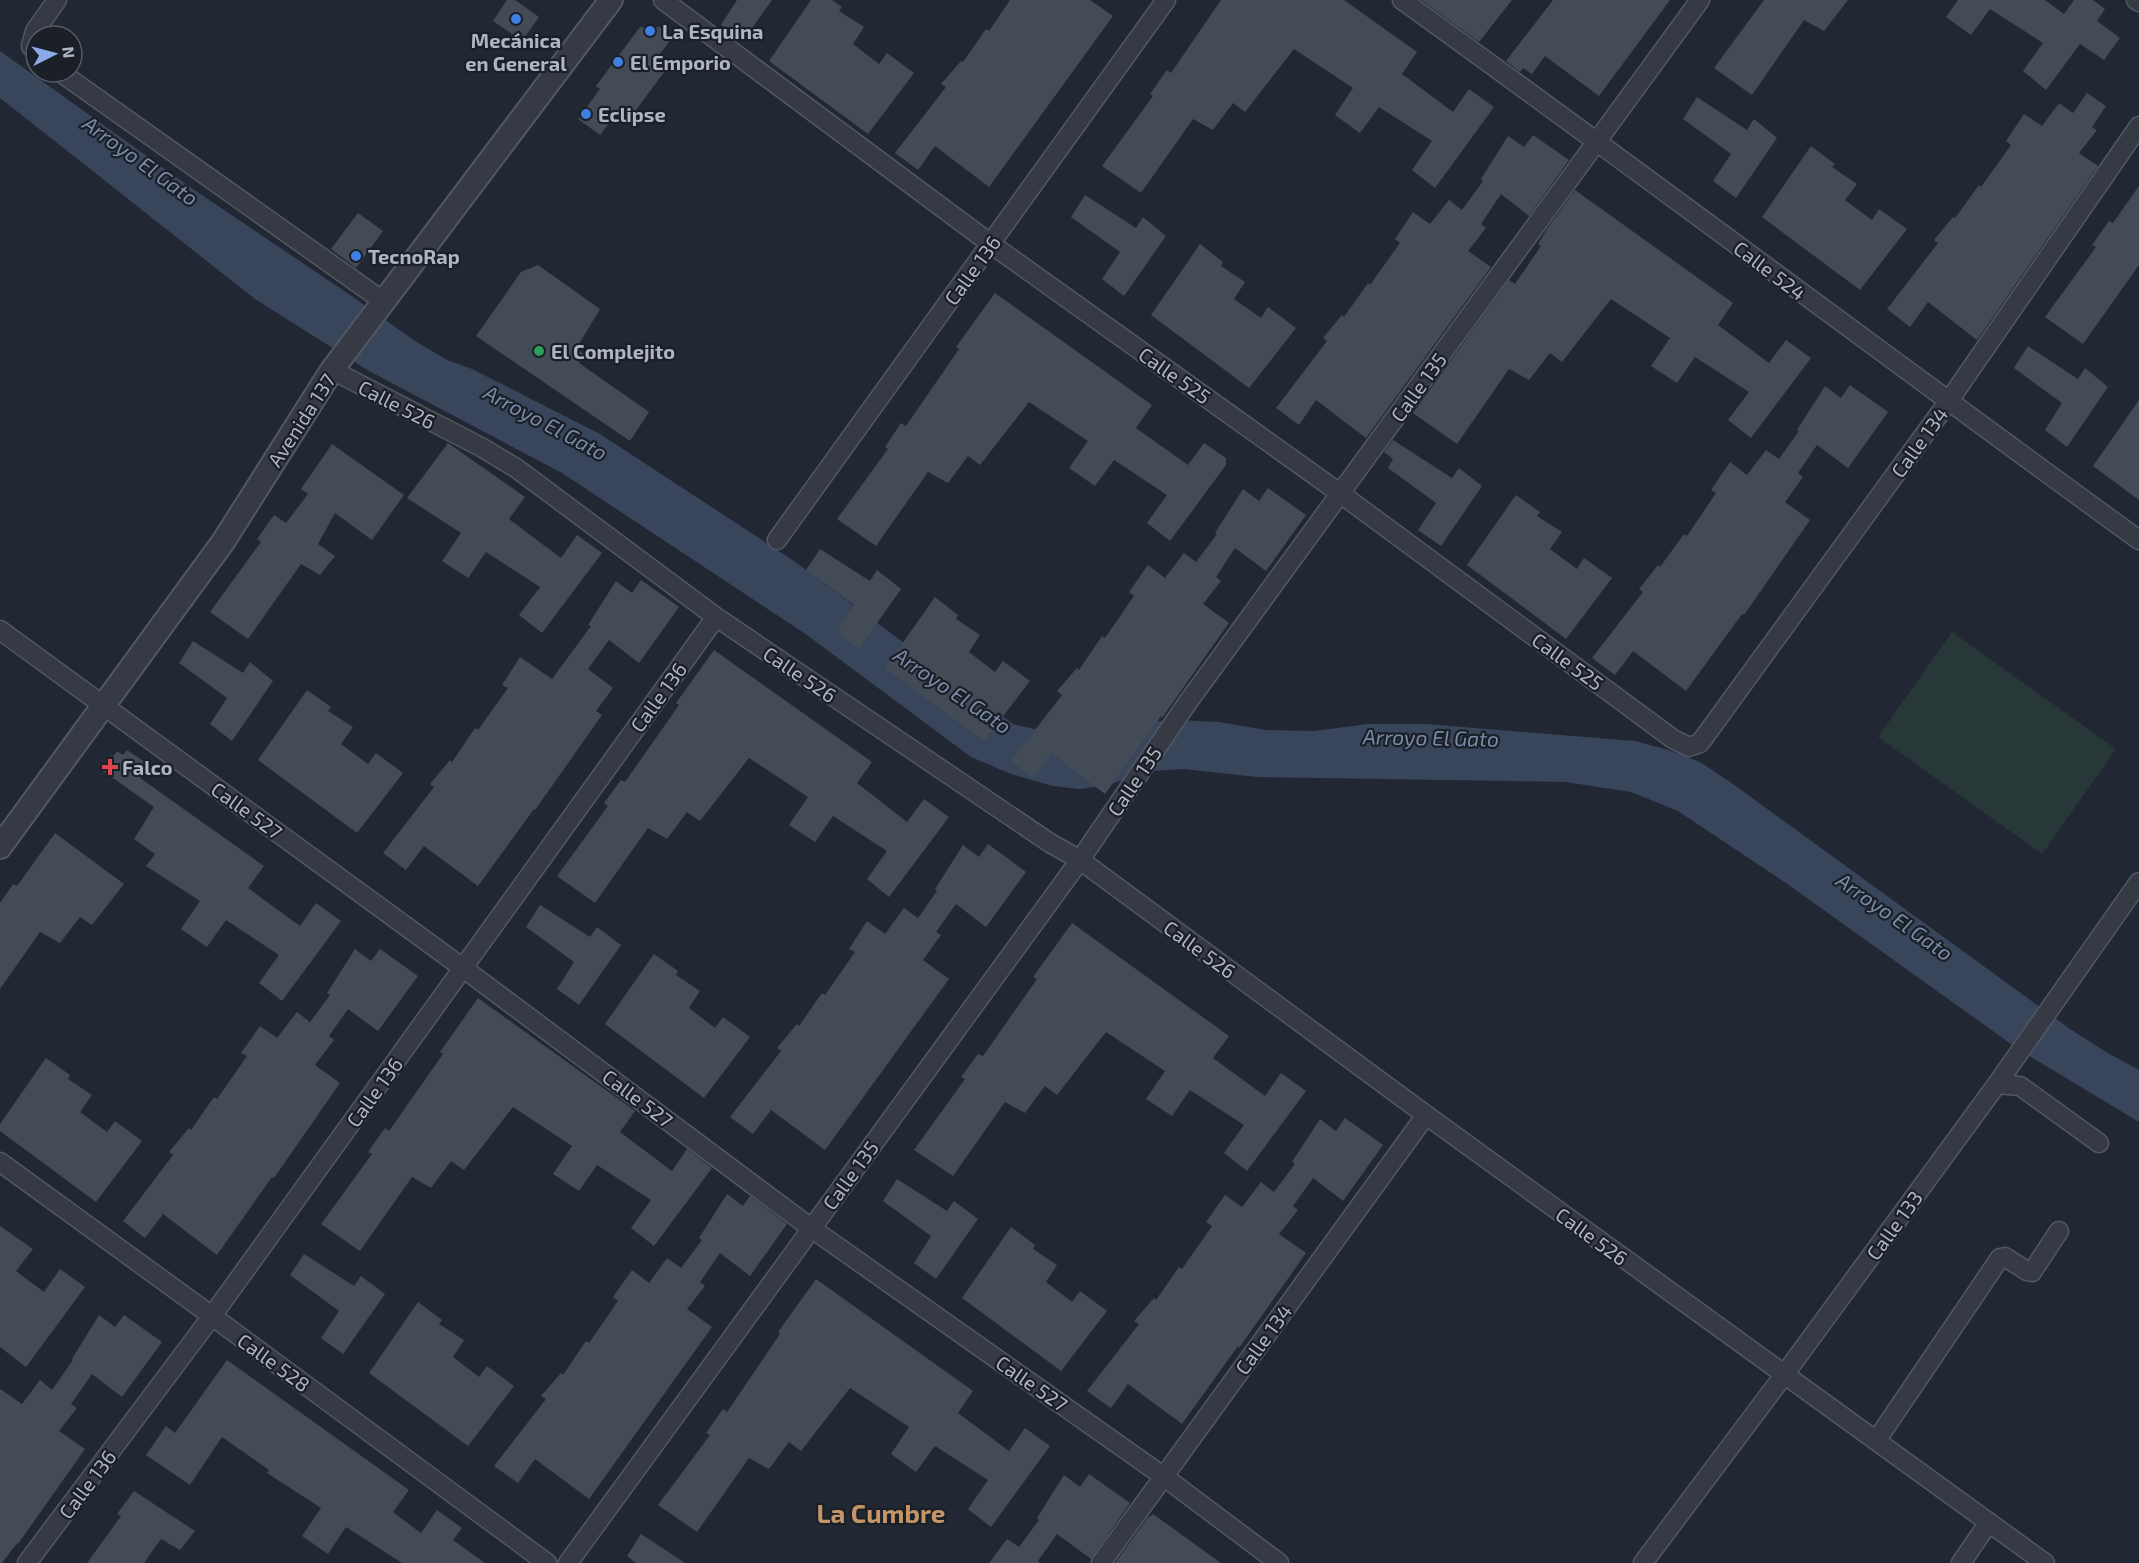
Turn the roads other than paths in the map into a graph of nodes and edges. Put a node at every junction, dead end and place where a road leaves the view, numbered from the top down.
1 (57, 0) edge
2 (611, 0) edge
3 (663, 0) edge
4 (1166, 0) edge
5 (1401, 0) edge
6 (1700, 0) edge
7 (39, 24) edge
8 (77, 84) edge
9 (2139, 126) edge
10 (1597, 140) junction
11 (991, 244) junction
12 (382, 301) junction
13 (332, 370) junction
14 (1948, 402) junction
15 (1341, 494) junction
16 (777, 540) dead end
17 (2139, 540) edge
18 (716, 617) junction
19 (0, 630) edge
20 (105, 706) junction
21 (1689, 747) joint
22 (0, 847) edge
23 (1080, 860) junction
24 (2139, 882) edge
25 (463, 968) junction
26 (2001, 1079) junction
27 (1426, 1115) junction
28 (2099, 1143) dead end
29 (0, 1162) edge
30 (811, 1228) junction
31 (2059, 1231) dead end
32 (213, 1316) junction
33 (1784, 1375) junction
34 (1876, 1441) junction
35 (1163, 1476) junction
36 (1989, 1522) junction
37 (27, 1563) edge
38 (547, 1563) edge
39 (568, 1563) edge
40 (1101, 1563) edge
41 (1279, 1563) edge
42 (1643, 1563) edge
43 (1961, 1563) edge
44 (2045, 1563) edge

1 - 7 street
2 - 12 street, Avenida 137
3 - 11 street, Calle 525
4 - 11 street, Calle 136
5 - 10 street, Calle 524
6 - 10 street, Calle 135
8 - 12 street
9 - 14 street, Calle 134
10 - 14 street, Calle 524
10 - 15 street, Calle 135
11 - 15 street, Calle 525
11 - 16 street, Calle 136
12 - 13 street, Avenida 137
13 - 18 street, Calle 526
13 - 20 street, Avenida 137
14 - 17 street, Calle 524
14 - 21 street, Calle 134
15 - 21 street, Calle 525
15 - 23 street, Calle 135
18 - 23 street, Calle 526
18 - 25 street, Calle 136
19 - 20 street, Calle 527
20 - 22 street, Avenida 137
20 - 25 street, Calle 527
23 - 27 street, Calle 526
23 - 30 street, Calle 135
24 - 26 street, Calle 133
25 - 30 street, Calle 527
25 - 32 street, Calle 136
26 - 28 street
26 - 33 street, Calle 133
27 - 33 street, Calle 526
27 - 35 street, Calle 134
29 - 32 street, Calle 528
30 - 35 street, Calle 527
30 - 39 street, Calle 135
31 - 34 street
32 - 37 street, Calle 136
32 - 38 street, Calle 528
33 - 34 street, Calle 526
33 - 42 street, Calle 133
34 - 36 street, Calle 526
35 - 40 street, Calle 134
35 - 41 street, Calle 527
36 - 43 street
36 - 44 street, Calle 526

